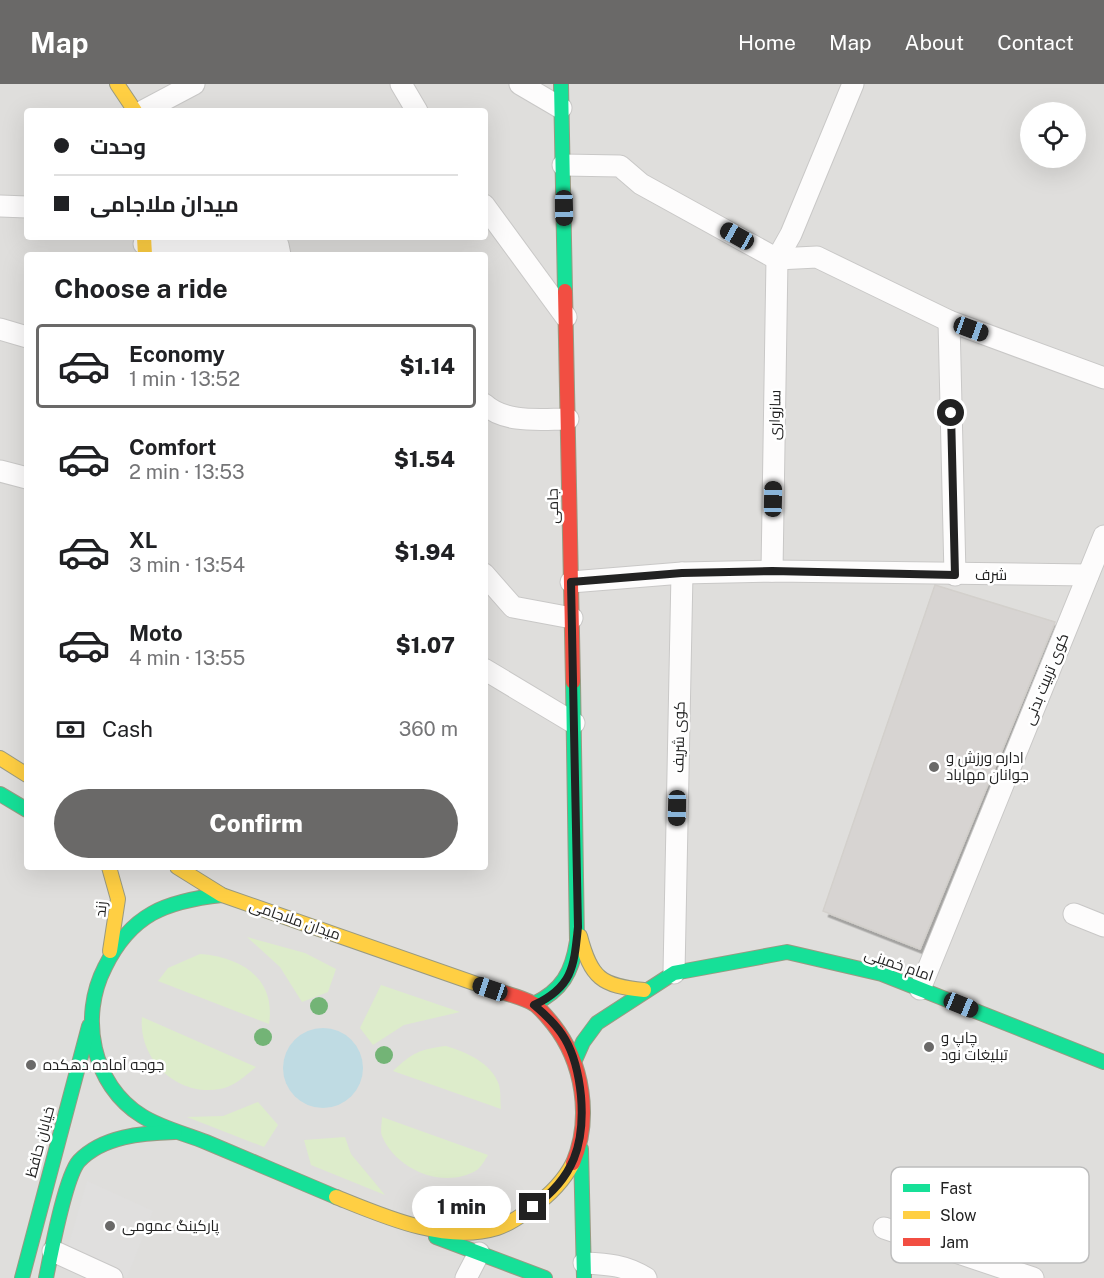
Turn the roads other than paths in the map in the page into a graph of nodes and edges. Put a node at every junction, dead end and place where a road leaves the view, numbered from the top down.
1 (117, 84) edge
2 (194, 84) edge
3 (401, 84) edge
4 (520, 84) edge
5 (561, 84) edge
6 (853, 84) edge
7 (133, 108) edge
8 (149, 108) edge
9 (415, 108) edge
10 (561, 108) junction
11 (563, 165) junction
12 (0, 206) edge
13 (24, 207) edge
14 (488, 210) edge
15 (144, 245) edge
16 (279, 252) edge
17 (777, 259) junction
18 (566, 317) junction
19 (949, 321) junction
20 (0, 329) edge
21 (24, 336) edge
22 (1104, 378) edge
23 (488, 407) edge
24 (568, 419) junction
25 (0, 471) edge
26 (24, 477) edge
27 (1104, 536) edge
28 (772, 571) junction
29 (682, 573) junction
30 (955, 575) junction
31 (1088, 575) junction
32 (488, 579) edge
33 (571, 582) junction
34 (572, 618) junction
35 (488, 671) edge
36 (574, 723) junction
37 (0, 758) edge
38 (24, 773) edge
39 (0, 794) edge
40 (24, 808) edge
41 (110, 870) edge
42 (182, 870) edge
43 (222, 895) junction
44 (1074, 914) dead end
45 (1104, 926) edge
46 (578, 927) junction
47 (109, 956) junction
48 (674, 972) junction
49 (920, 989) junction
50 (644, 990) junction
51 (534, 1005) junction
52 (92, 1014) junction
53 (575, 1060) junction
54 (1104, 1062) edge
55 (179, 1131) junction
56 (580, 1144) junction
57 (380, 1215) junction
58 (884, 1228) dead end
59 (891, 1230) edge
60 (53, 1251) junction
61 (479, 1253) junction
62 (988, 1263) edge
63 (584, 1271) edge
64 (22, 1278) edge
65 (46, 1278) edge
66 (112, 1278) edge
67 (466, 1278) edge
68 (545, 1278) edge
69 (646, 1278) edge
70 (1033, 1278) edge

1 - 7 main road
2 - 8 street
3 - 9 street
4 - 10 street
5 - 10 main road, جامی
6 - 17 street
10 - 11 main road, جامی
11 - 17 street
11 - 18 main road, جامی
12 - 13 street
14 - 18 street
15 - 16 street
17 - 19 street
17 - 28 street, سازواری
18 - 24 main road, جامی
19 - 22 street
19 - 30 street
20 - 21 street
23 - 24 street
24 - 33 main road, جامی
25 - 26 street
27 - 31 street, کوی تربیت بدنی
28 - 29 street, شرف
28 - 30 street, شرف
29 - 33 street, شرف
29 - 48 street, کوی شریف
30 - 31 street, شرف
31 - 49 street, کوی تربیت بدنی
32 - 34 street
33 - 34 main road, جامی
34 - 36 main road, جامی
35 - 36 street
36 - 46 main road, جامی
37 - 38 main road
39 - 40 main road
41 - 47 main road, زند
42 - 43 main road
43 - 47 main road, میدان ملاجامی
43 - 51 main road, میدان ملاجامی
44 - 45 street
46 - 50 main road
46 - 51 main road
47 - 52 main road, میدان ملاجامی
48 - 49 main road, امام خمینی
48 - 50 main road
49 - 54 main road, امام خمینی
50 - 53 main road
51 - 53 main road, میدان ملاجامی
52 - 55 main road, میدان ملاجامی
52 - 64 main road, خیابان حافظ
53 - 56 main road, میدان ملاجامی
55 - 57 main road, میدان ملاجامی
55 - 60 main road
56 - 57 main road, میدان ملاجامی
56 - 63 main road
57 - 61 main road, میدان ملاجامی
58 - 59 street
60 - 65 main road
60 - 66 street
61 - 67 street
61 - 68 main road, میدان ملاجامی
62 - 70 street
63 - 69 street

